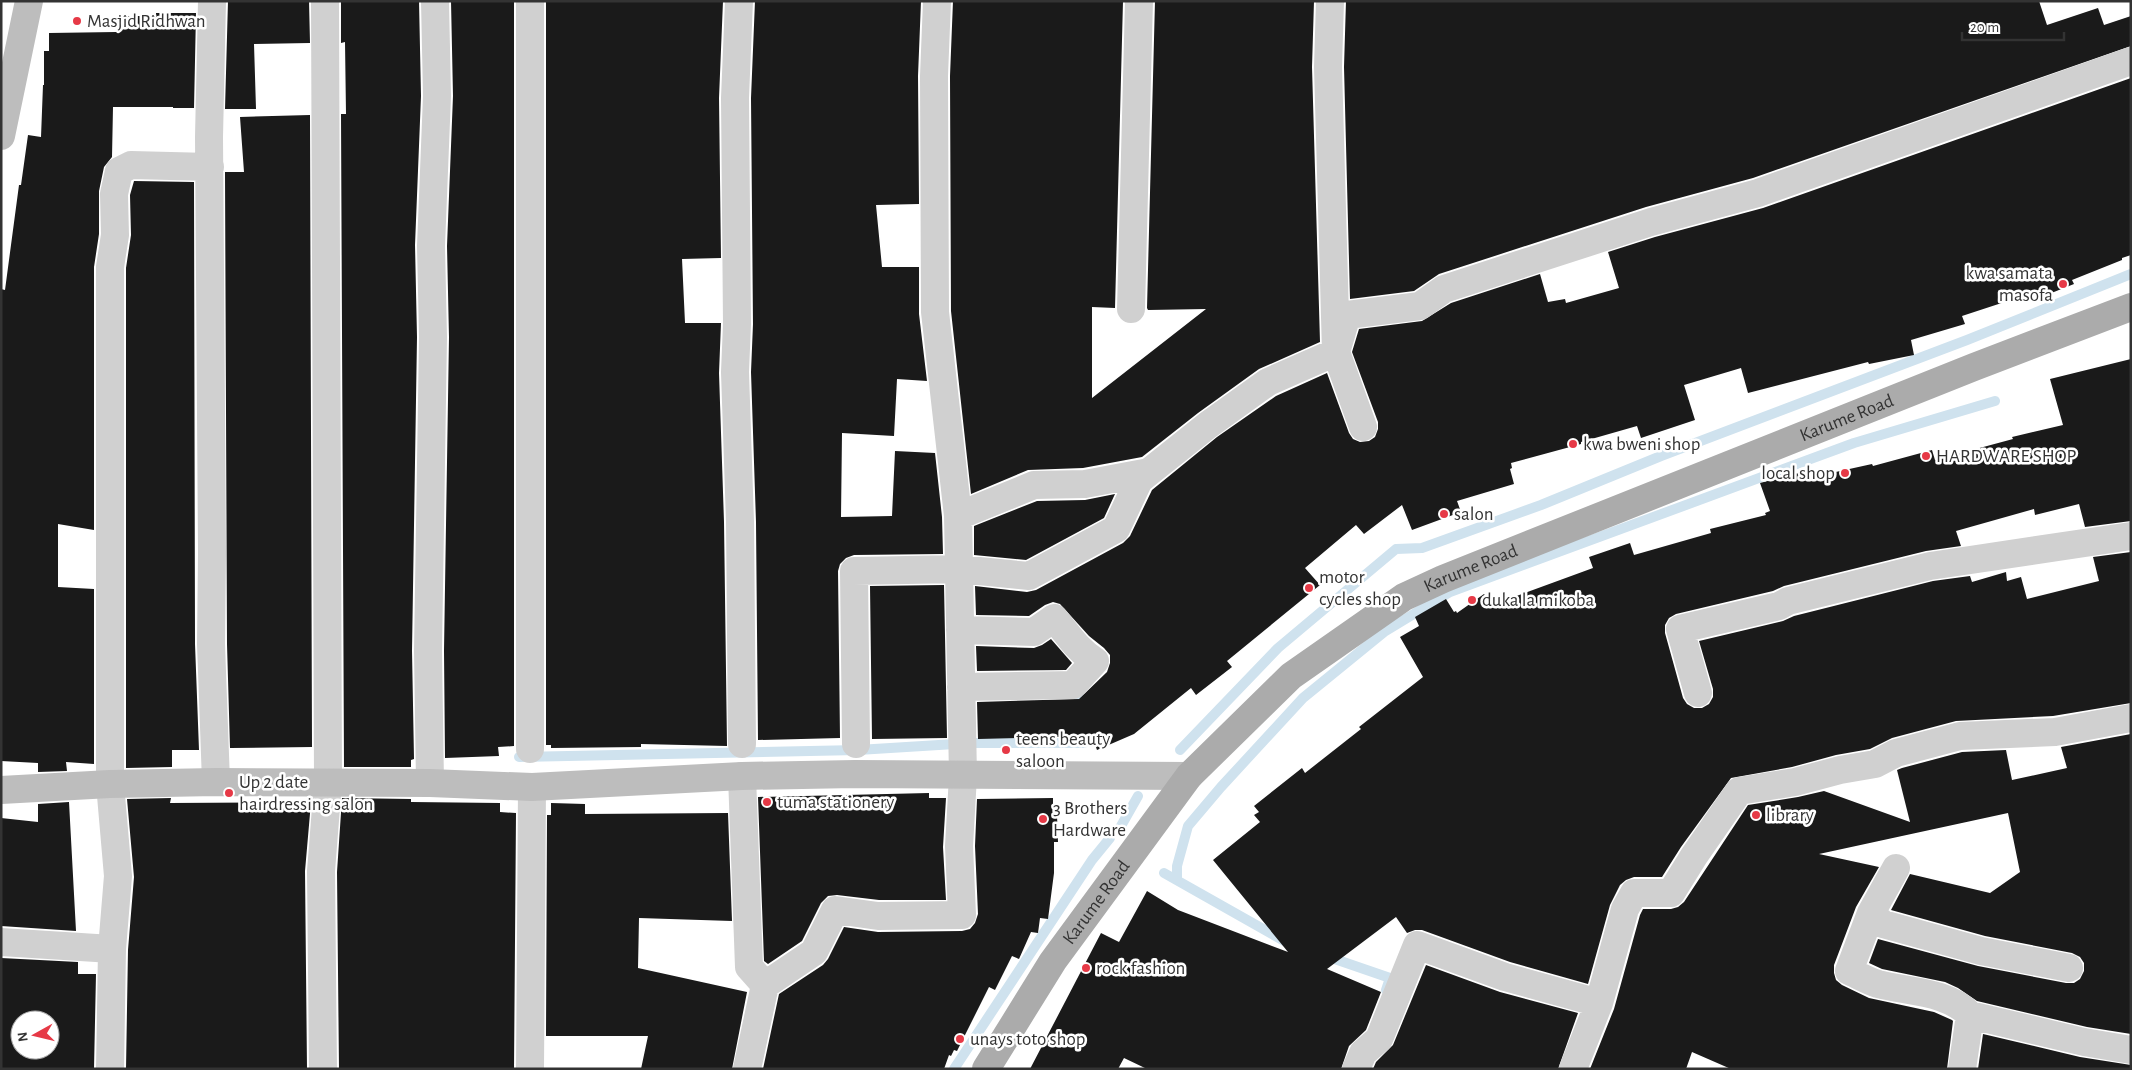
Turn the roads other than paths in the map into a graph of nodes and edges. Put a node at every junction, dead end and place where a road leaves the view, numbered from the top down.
1 (212, 1) edge
2 (325, 1) edge
3 (435, 1) edge
4 (530, 1) edge
5 (738, 1) edge
6 (937, 1) edge
7 (1139, 1) edge
8 (1330, 1) edge
9 (33, 2) edge
10 (2131, 61) edge
11 (1, 136) edge
12 (210, 167) junction
13 (2131, 307) edge
14 (1131, 309) dead end
15 (1336, 352) junction
16 (1363, 427) dead end
17 (1149, 472) junction
18 (958, 516) junction
19 (2131, 536) edge
20 (959, 569) junction
21 (960, 630) junction
22 (961, 687) junction
23 (1698, 693) dead end
24 (2131, 718) edge
25 (742, 744) dead end
26 (856, 744) dead end
27 (530, 749) dead end
28 (963, 755) junction
29 (742, 776) junction
30 (1189, 776) junction
31 (216, 782) junction
32 (328, 782) junction
33 (110, 784) junction
34 (430, 784) junction
35 (532, 787) junction
36 (1, 790) edge
37 (1896, 868) dead end
38 (1870, 913) junction
39 (1, 942) edge
40 (112, 949) junction
41 (2069, 968) dead end
42 (764, 985) junction
43 (1599, 1003) junction
44 (1970, 1016) junction
45 (2131, 1050) edge
46 (1366, 1054) edge
47 (110, 1069) edge
48 (323, 1069) edge
49 (530, 1069) edge
50 (747, 1069) edge
51 (986, 1069) edge
52 (1573, 1069) edge
53 (1962, 1069) edge

1 - 12 street
2 - 32 street
3 - 34 street
4 - 27 street
5 - 25 street
6 - 18 street
7 - 14 street
8 - 15 street
9 - 11 street
10 - 15 street
12 - 31 street
12 - 33 street
13 - 30 main road, Karume Road
15 - 16 street
15 - 17 street
17 - 18 street
17 - 20 street
18 - 20 street
19 - 23 street
20 - 21 street
20 - 26 street
21 - 22 street
21 - 22 street
22 - 28 street
24 - 43 street
28 - 29 street
28 - 30 street
28 - 42 street
29 - 35 street
29 - 42 street
30 - 51 main road, Karume Road
31 - 32 street
31 - 33 street
32 - 34 street
32 - 48 street
33 - 36 street
33 - 40 street
34 - 35 street
35 - 49 street
37 - 38 street
38 - 41 street
38 - 44 street
39 - 40 street
40 - 47 street
42 - 50 street
43 - 46 street
43 - 52 street
44 - 45 street
44 - 53 street

